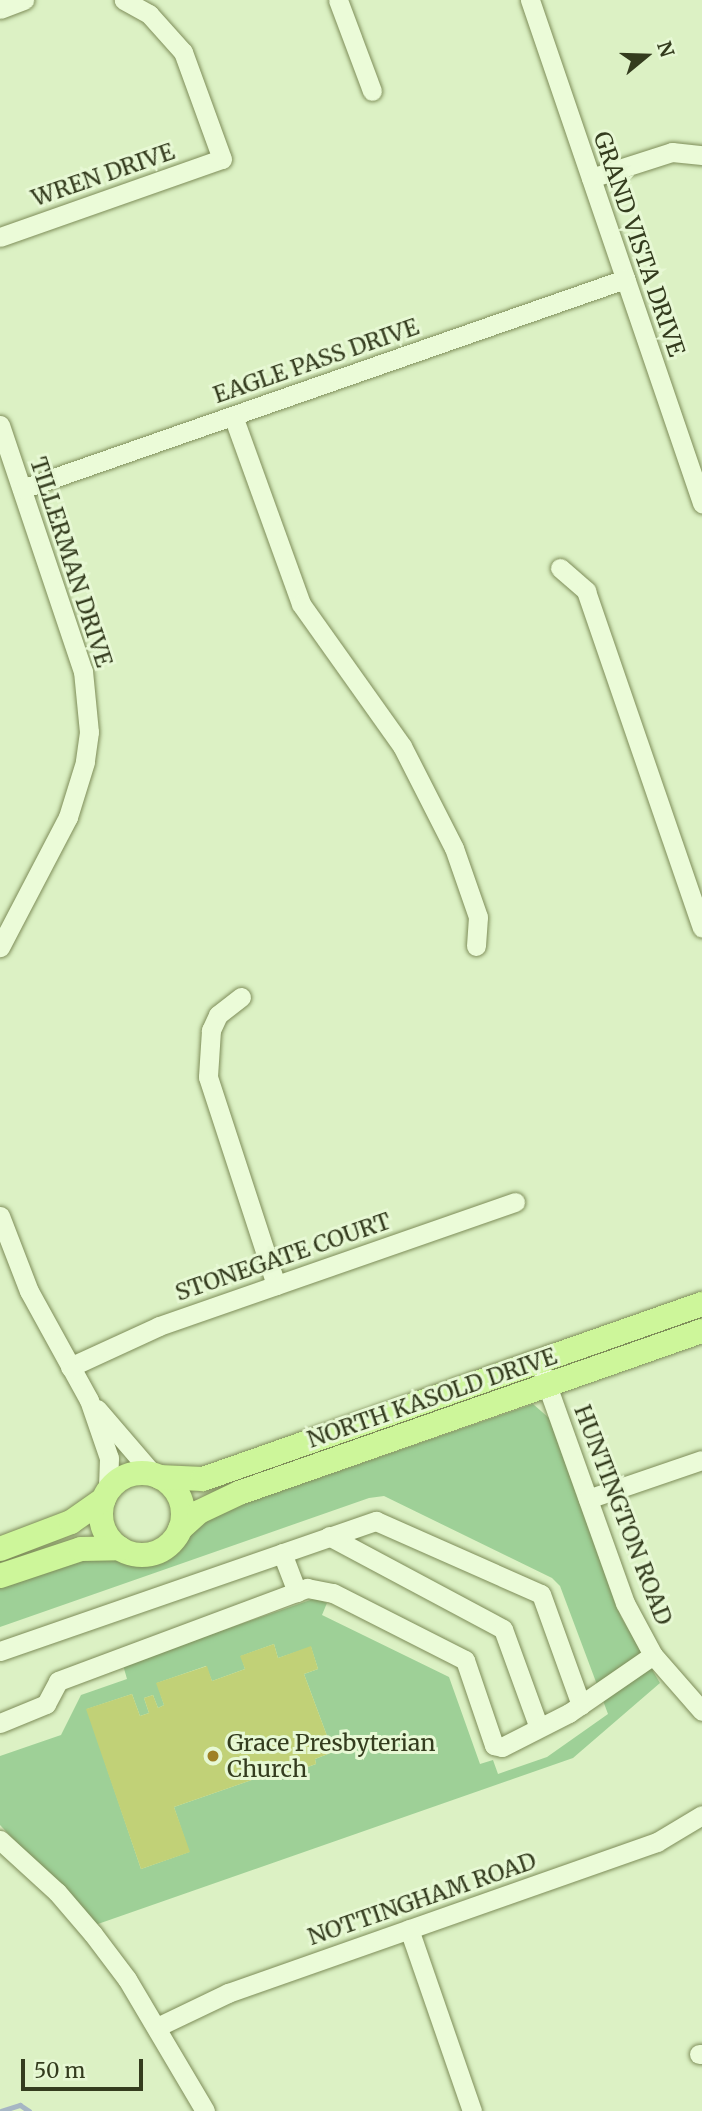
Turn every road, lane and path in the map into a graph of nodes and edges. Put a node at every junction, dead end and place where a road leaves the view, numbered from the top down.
1 (24, 0) edge
2 (124, 0) edge
3 (338, 0) edge
4 (530, 0) edge
5 (0, 9) edge
6 (372, 91) dead end
7 (702, 155) edge
8 (591, 178) junction
9 (0, 237) edge
10 (625, 279) junction
11 (233, 416) junction
12 (0, 425) edge
13 (22, 489) junction
14 (702, 503) edge
15 (560, 568) dead end
16 (693, 873) edge
17 (702, 928) edge
18 (476, 946) dead end
19 (0, 947) edge
20 (241, 997) dead end
21 (515, 1202) dead end
22 (0, 1216) edge
23 (276, 1285) junction
24 (702, 1304) edge
25 (702, 1331) edge
26 (538, 1361) junction
27 (70, 1367) junction
28 (547, 1385) junction
29 (89, 1400) junction
30 (702, 1460) edge
31 (156, 1476) junction
32 (106, 1495) junction
33 (588, 1499) junction
34 (180, 1528) junction
35 (329, 1536) junction
36 (120, 1548) junction
37 (0, 1549) edge
38 (282, 1553) junction
39 (0, 1576) edge
40 (297, 1592) junction
41 (0, 1651) edge
42 (653, 1655) junction
43 (581, 1705) junction
44 (702, 1711) edge
45 (0, 1723) edge
46 (539, 1728) junction
47 (702, 1815) edge
48 (0, 1840) edge
49 (409, 1929) junction
50 (157, 2027) junction
51 (205, 2111) edge
52 (472, 2111) edge

1 - 5 street
2 - 9 street, WREN DRIVE
3 - 6 street
4 - 8 street, GRAND VISTA DRIVE
7 - 8 street
8 - 10 street, GRAND VISTA DRIVE
10 - 11 street, EAGLE PASS DRIVE
10 - 14 street, GRAND VISTA DRIVE
11 - 13 street, EAGLE PASS DRIVE
11 - 18 street
12 - 13 street, TILLERMAN DRIVE
13 - 19 street, TILLERMAN DRIVE
15 - 16 street
16 - 17 street
20 - 23 street
21 - 23 street, STONEGATE COURT
22 - 27 street
23 - 27 street, STONEGATE COURT
24 - 26 main road, NORTH KASOLD DRIVE
25 - 28 main road, NORTH KASOLD DRIVE
26 - 28 street, HUNTINGTON ROAD
26 - 31 main road, NORTH KASOLD DRIVE
27 - 29 street
28 - 33 street, HUNTINGTON ROAD
28 - 34 main road, NORTH KASOLD DRIVE
29 - 31 street
29 - 32 street
30 - 33 street
31 - 32 main road
31 - 34 main road
32 - 36 main road
32 - 37 main road
33 - 42 street, HUNTINGTON ROAD
34 - 36 main road
35 - 38 street
35 - 43 street
35 - 46 street
36 - 39 main road
38 - 40 street
38 - 41 street
40 - 45 street
40 - 46 street
42 - 43 street
42 - 44 street, HUNTINGTON ROAD
43 - 46 street
47 - 49 street, NOTTINGHAM ROAD
48 - 50 street
49 - 50 street, NOTTINGHAM ROAD
49 - 52 street
50 - 51 street

